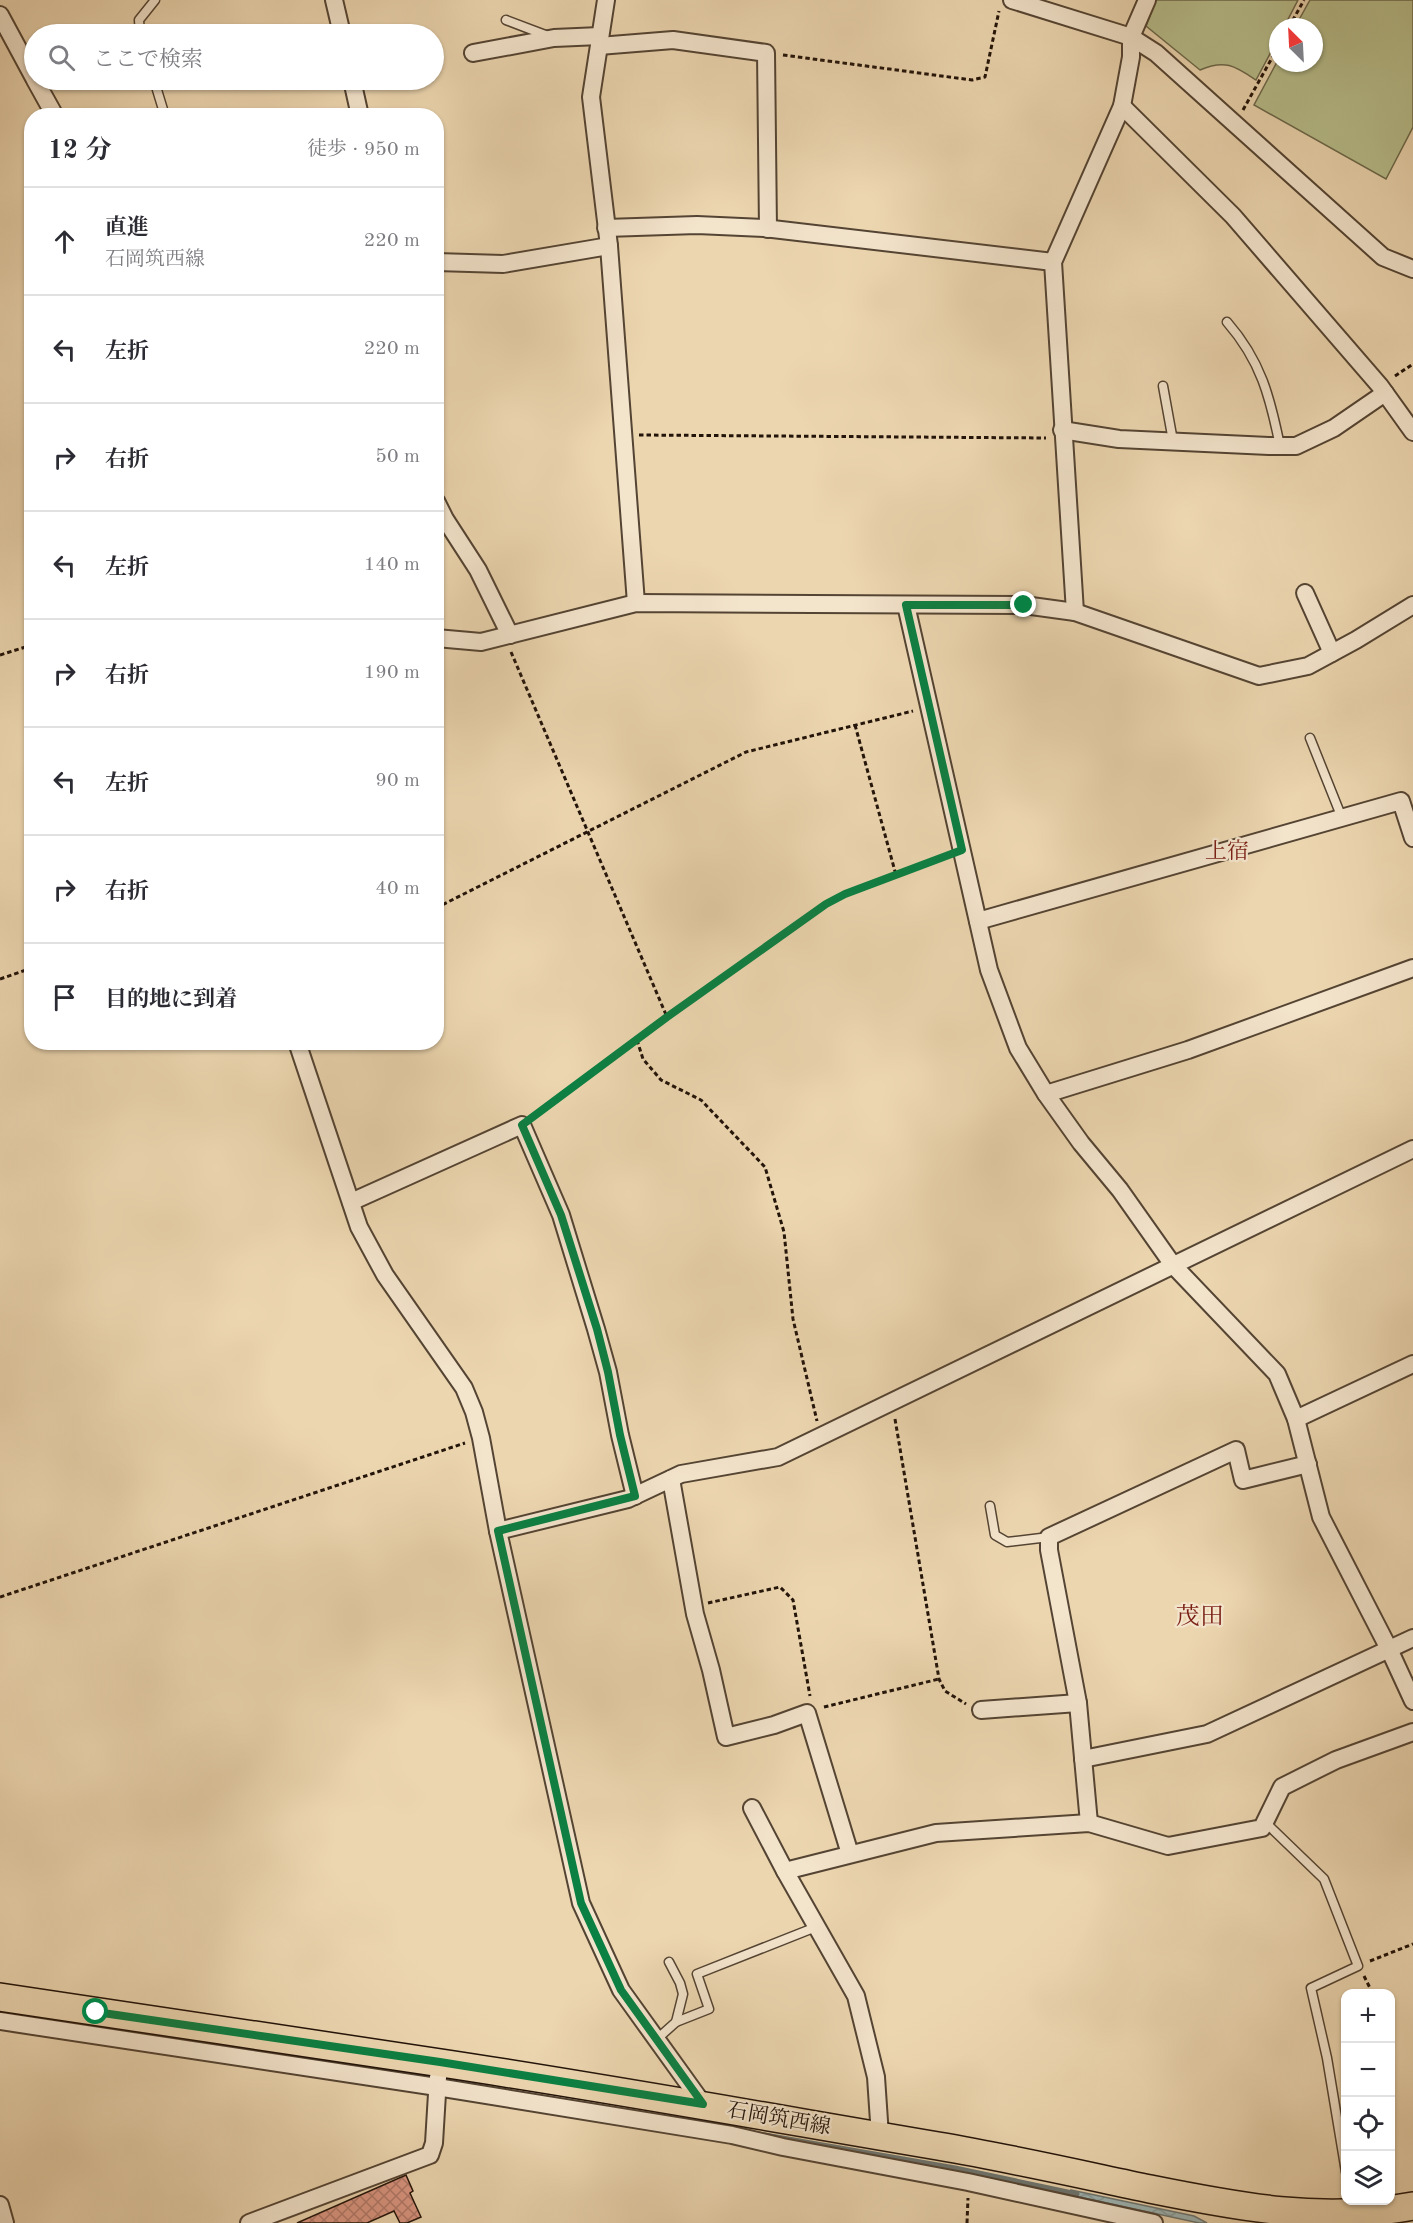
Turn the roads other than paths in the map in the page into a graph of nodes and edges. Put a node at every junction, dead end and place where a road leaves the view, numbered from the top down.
1 (155, 0) edge
2 (334, 0) edge
3 (606, 0) edge
4 (1012, 0) edge
5 (1147, 0) edge
6 (0, 15) edge
7 (506, 20) dead end
8 (139, 24) edge
9 (340, 24) edge
10 (1131, 37) junction
11 (554, 38) junction
12 (600, 41) junction
13 (473, 53) dead end
14 (24, 59) edge
15 (41, 90) edge
16 (157, 90) edge
17 (354, 90) edge
18 (1122, 106) junction
19 (51, 108) edge
20 (163, 108) edge
21 (358, 108) edge
22 (606, 228) junction
23 (768, 229) junction
24 (609, 246) junction
25 (444, 262) edge
26 (1053, 262) junction
27 (1413, 269) edge
28 (1227, 322) dead end
29 (1163, 386) dead end
30 (1382, 390) junction
31 (1413, 432) edge
32 (1063, 434) junction
33 (1173, 441) junction
34 (1280, 446) junction
35 (444, 517) edge
36 (1305, 593) dead end
37 (636, 603) junction
38 (906, 605) junction
39 (1413, 605) edge
40 (1075, 612) junction
41 (507, 636) junction
42 (444, 639) edge
43 (1332, 653) junction
44 (1310, 738) dead end
45 (1341, 818) junction
46 (1413, 838) edge
47 (978, 921) junction
48 (1413, 968) edge
49 (300, 1050) edge
50 (1046, 1094) junction
51 (1413, 1149) edge
52 (351, 1202) junction
53 (1173, 1265) junction
54 (1413, 1364) edge
55 (1296, 1419) junction
56 (1308, 1464) junction
57 (671, 1479) junction
58 (635, 1496) junction
59 (990, 1506) dead end
60 (498, 1531) junction
61 (1049, 1537) junction
62 (1413, 1638) edge
63 (1389, 1648) junction
64 (1413, 1701) edge
65 (1078, 1703) junction
66 (981, 1710) road end
67 (1413, 1732) edge
68 (1083, 1759) junction
69 (752, 1808) dead end
70 (1265, 1822) junction
71 (1089, 1823) junction
72 (850, 1854) junction
73 (785, 1871) junction
74 (816, 1927) junction
75 (669, 1962) dead end
76 (0, 1996) edge
77 (0, 2022) edge
78 (676, 2022) junction
79 (657, 2039) junction
80 (438, 2075) junction
81 (703, 2104) junction
82 (735, 2123) junction
83 (880, 2136) junction
84 (1342, 2151) edge
85 (0, 2205) edge
86 (1413, 2206) edge
87 (1351, 2208) edge
88 (257, 2222) edge
89 (5, 2223) edge
90 (1154, 2223) edge

1 - 8 lane
2 - 9 street
3 - 12 street
4 - 10 street
5 - 10 street
6 - 14 street
7 - 11 lane
10 - 18 street
10 - 27 street
11 - 12 street
11 - 13 street
12 - 22 street
12 - 23 street
15 - 19 street
16 - 20 lane
17 - 21 street
18 - 26 street
18 - 30 street
22 - 23 street
22 - 24 street
23 - 26 street
24 - 25 street
24 - 37 street
26 - 32 street
28 - 34 lane
29 - 33 lane
30 - 31 street
30 - 34 street
32 - 33 street
32 - 40 street
33 - 34 street
35 - 41 street
36 - 43 street
37 - 38 street
37 - 41 street
38 - 40 street
38 - 47 street
39 - 43 street
40 - 43 street
41 - 42 street
44 - 45 lane
45 - 46 street
45 - 47 street
47 - 50 street
48 - 50 street
49 - 52 street
50 - 53 street
51 - 53 street
52 - 58 street
52 - 60 street
53 - 55 street
53 - 57 street
54 - 55 street
55 - 56 street
56 - 61 street
56 - 63 street
57 - 58 street
57 - 72 street
58 - 60 street
59 - 61 lane
60 - 79 street
61 - 65 street
62 - 63 street
63 - 64 street
63 - 68 street
65 - 66 street
65 - 68 street
67 - 70 street
68 - 71 street
69 - 73 street
70 - 71 street
70 - 84 lane
71 - 72 street
72 - 73 street
73 - 74 street
74 - 78 lane
74 - 83 street
75 - 78 lane
76 - 80 main road, 石岡筑西線
77 - 80 street
78 - 79 lane
79 - 81 street
80 - 81 main road, 石岡筑西線
80 - 82 street
80 - 88 street
81 - 82 main road, 石岡筑西線
82 - 83 main road, 石岡筑西線
82 - 90 street
83 - 87 main road, 石岡筑西線
85 - 89 street
86 - 87 main road, 石岡筑西線

